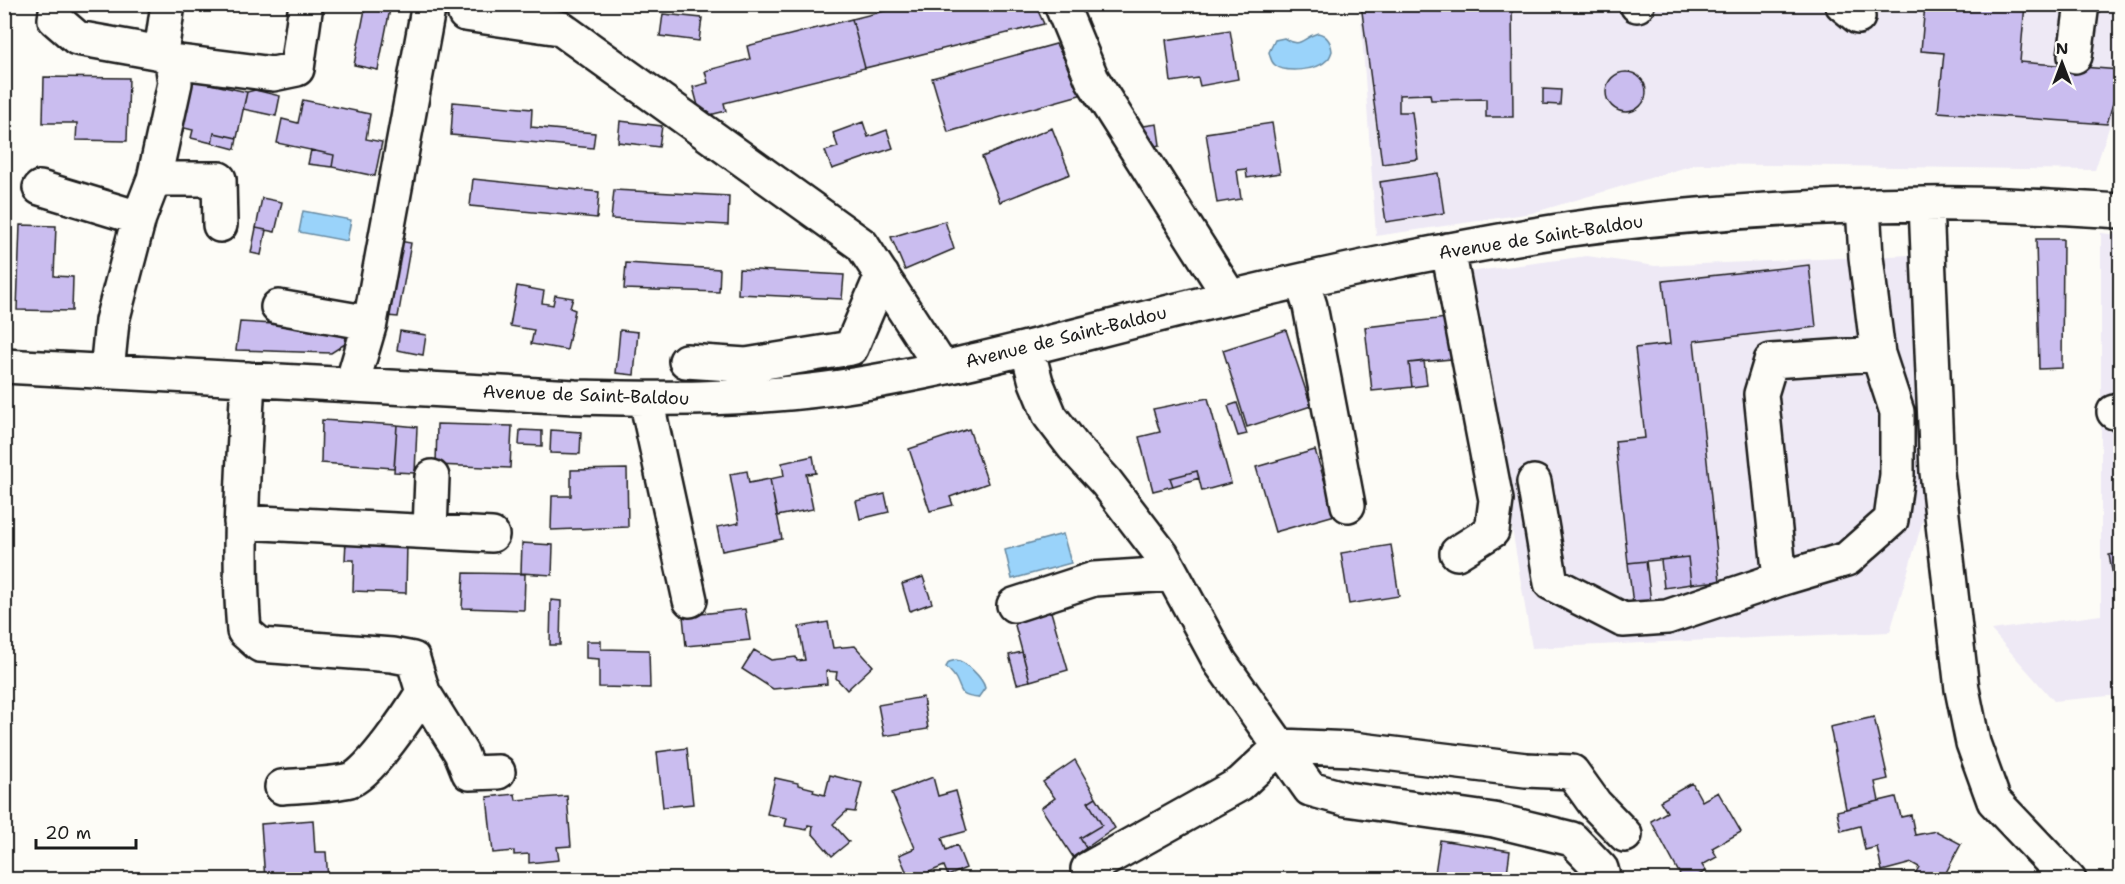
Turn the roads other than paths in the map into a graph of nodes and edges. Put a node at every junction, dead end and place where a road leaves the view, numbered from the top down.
1 (57, 4) edge
2 (168, 4) edge
3 (306, 4) edge
4 (429, 4) edge
5 (1061, 4) edge
6 (2082, 4) edge
7 (465, 14) dead end
8 (2075, 56) dead end
9 (167, 57) junction
10 (154, 179) junction
11 (40, 188) dead end
12 (1926, 204) junction
13 (1863, 206) junction
14 (2121, 211) edge
15 (139, 218) junction
16 (220, 225) dead end
17 (1448, 250) junction
18 (882, 275) junction
19 (1302, 282) junction
20 (1230, 297) junction
21 (278, 307) dead end
22 (370, 323) junction
23 (1027, 348) junction
24 (1878, 354) junction
25 (686, 362) dead end
26 (4, 366) edge
27 (942, 368) junction
28 (107, 372) junction
29 (248, 379) junction
30 (352, 384) junction
31 (646, 399) junction
32 (432, 477) dead end
33 (1534, 482) dead end
34 (1348, 505) dead end
35 (242, 522) junction
36 (430, 531) junction
37 (492, 535) dead end
38 (1457, 553) dead end
39 (1172, 574) junction
40 (1780, 579) junction
41 (690, 600) dead end
42 (1014, 605) dead end
43 (423, 692) junction
44 (1281, 746) junction
45 (498, 772) dead end
46 (282, 787) dead end
47 (1625, 835) dead end
48 (1088, 869) dead end
49 (1604, 879) edge
50 (2069, 879) edge

1 - 9 street
2 - 9 street
3 - 9 street
4 - 22 street
5 - 20 street
6 - 8 street
7 - 18 street
9 - 10 street
10 - 15 street
10 - 16 street
11 - 15 street
12 - 13 street, Avenue de Saint-Baldou
12 - 14 street, Avenue de Saint-Baldou
12 - 50 street
13 - 17 street, Avenue de Saint-Baldou
13 - 24 street
15 - 28 street
17 - 19 street, Avenue de Saint-Baldou
17 - 38 street
18 - 25 street
18 - 27 street
19 - 20 street, Avenue de Saint-Baldou
19 - 34 street
20 - 23 street, Avenue de Saint-Baldou
21 - 22 street
22 - 30 street
23 - 27 street, Avenue de Saint-Baldou
23 - 39 street
24 - 40 street
24 - 40 street
26 - 28 street, Avenue de Saint-Baldou
27 - 31 street, Avenue de Saint-Baldou
28 - 29 street, Avenue de Saint-Baldou
29 - 30 street, Avenue de Saint-Baldou
29 - 35 street
30 - 31 street, Avenue de Saint-Baldou
31 - 41 street
32 - 36 street
33 - 40 street
35 - 36 street
35 - 43 street
36 - 37 street
39 - 42 street
39 - 44 street
43 - 45 street
43 - 46 street
44 - 47 street
44 - 48 street
44 - 49 street

